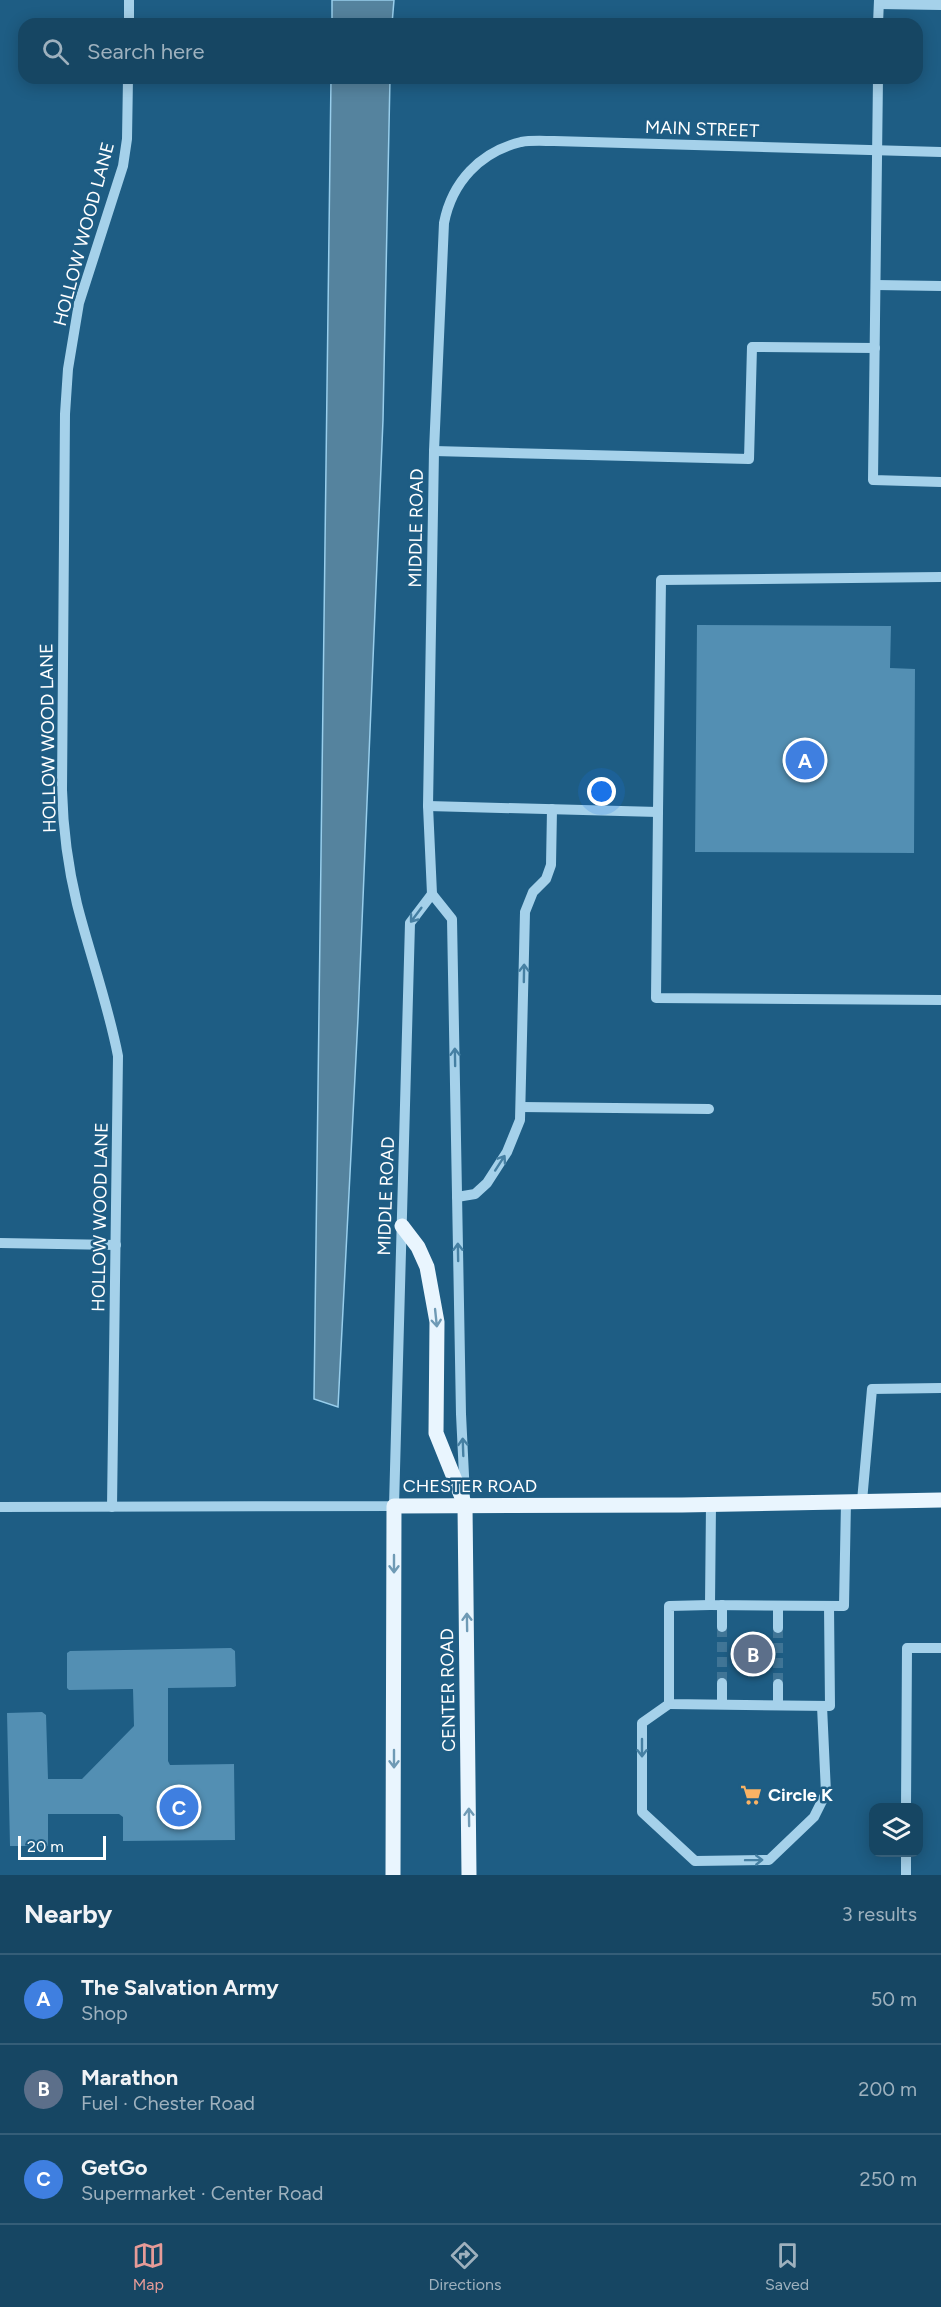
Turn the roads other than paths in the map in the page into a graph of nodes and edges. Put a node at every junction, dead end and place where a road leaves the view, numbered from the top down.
1 (129, 0) edge
2 (879, 2) edge
3 (941, 5) edge
4 (129, 18) edge
5 (878, 18) edge
6 (128, 84) edge
7 (878, 84) edge
8 (877, 150) junction
9 (941, 152) edge
10 (470, 170) joint
11 (876, 285) junction
12 (941, 286) edge
13 (874, 348) junction
14 (434, 451) junction
15 (941, 482) edge
16 (941, 577) edge
17 (428, 806) junction
18 (552, 809) junction
19 (658, 812) junction
20 (432, 894) junction
21 (941, 1000) edge
22 (521, 1107) junction
23 (709, 1109) dead end
24 (457, 1197) junction
25 (402, 1226) junction
26 (0, 1243) edge
27 (116, 1245) junction
28 (941, 1388) edge
29 (941, 1500) edge
30 (862, 1501) junction
31 (846, 1502) junction
32 (711, 1504) junction
33 (465, 1505) junction
34 (394, 1506) junction
35 (112, 1507) junction
36 (0, 1508) edge
37 (710, 1605) junction
38 (722, 1605) junction
39 (778, 1606) junction
40 (829, 1606) junction
41 (722, 1628) tunnel mouth
42 (778, 1628) tunnel mouth
43 (941, 1648) edge
44 (722, 1683) tunnel mouth
45 (778, 1684) tunnel mouth
46 (669, 1704) junction
47 (722, 1704) junction
48 (778, 1705) junction
49 (822, 1706) junction
50 (906, 1803) edge
51 (906, 1857) edge
52 (393, 1875) edge
53 (469, 1875) edge
54 (906, 1875) edge

1 - 4 street
2 - 3 street
2 - 5 street
6 - 27 street, HOLLOW WOOD LANE
7 - 8 street
8 - 9 street, MAIN STREET
8 - 10 street, MAIN STREET
8 - 11 street
10 - 14 street, MIDDLE ROAD
11 - 12 street
11 - 13 street
13 - 14 street
13 - 15 street
14 - 17 street, MIDDLE ROAD
16 - 19 street
17 - 18 street
17 - 20 street, MIDDLE ROAD
18 - 19 street
22 -> 18 street
19 - 21 street
24 -> 20 street
20 -> 25 street, MIDDLE ROAD
22 - 23 street
24 -> 22 street
33 -> 24 street
25 -> 33 main road
25 - 34 street, MIDDLE ROAD
26 - 27 street
27 - 35 street, HOLLOW WOOD LANE
28 - 30 street
29 - 30 main road, CHESTER ROAD
30 - 31 main road, CHESTER ROAD
31 - 32 main road, CHESTER ROAD
31 - 40 street
32 - 33 main road, CHESTER ROAD
32 - 37 street
33 - 34 main road, CHESTER ROAD
53 -> 33 main road, CENTER ROAD
34 - 35 street, CHESTER ROAD
34 -> 52 main road
35 - 36 street, CHESTER ROAD
37 - 38 street
37 - 46 street
38 - 39 street
38 - 41 street
39 - 40 street
39 - 42 street
40 - 49 street
43 - 50 street
44 - 47 street
45 - 48 street
46 - 47 street
46 -> 49 street
47 - 48 street
48 - 49 street
51 - 54 street

